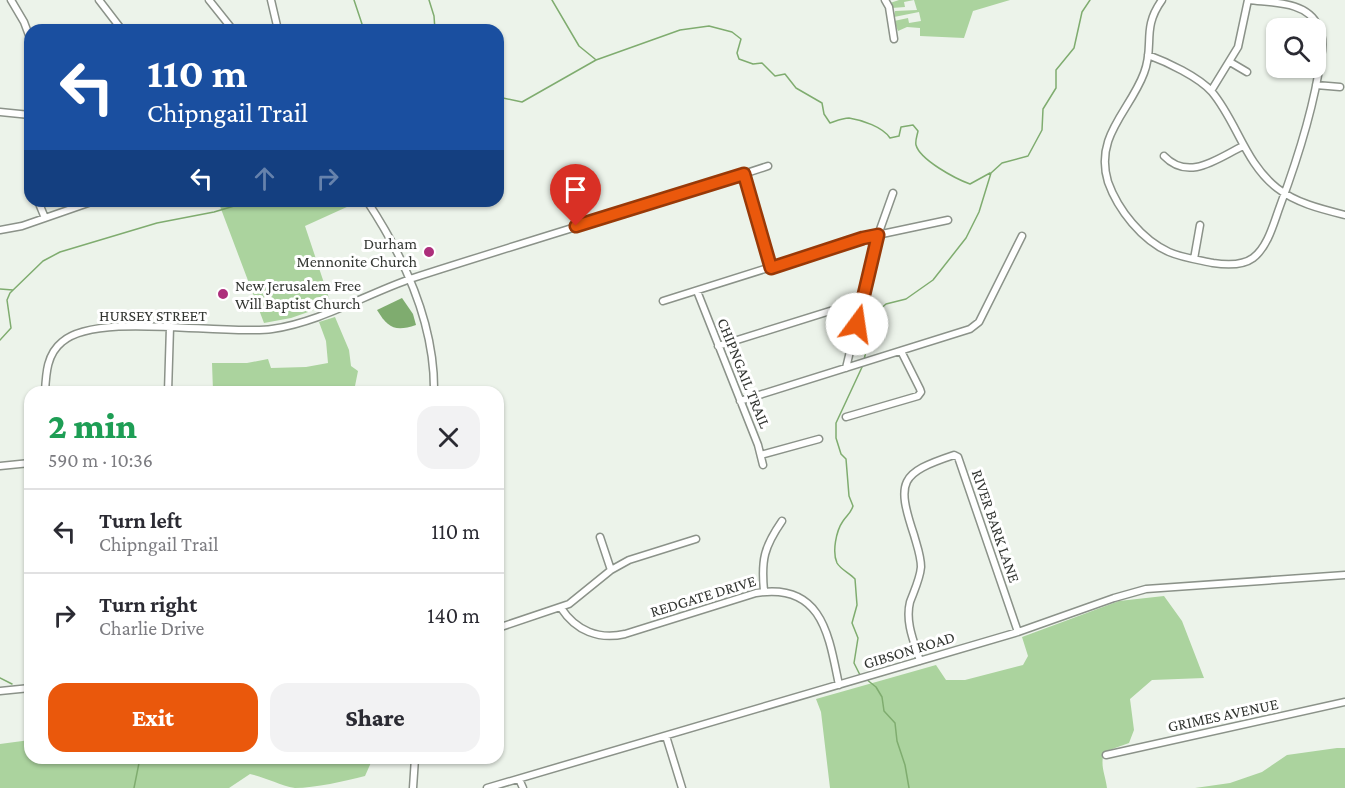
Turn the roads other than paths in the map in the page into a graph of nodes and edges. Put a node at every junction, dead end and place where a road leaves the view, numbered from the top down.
1 (11, 0) edge
2 (99, 0) edge
3 (209, 0) edge
4 (271, 0) edge
5 (885, 0) edge
6 (1162, 0) edge
7 (1248, 0) edge
8 (1293, 3) edge
9 (25, 24) edge
10 (117, 24) edge
11 (228, 24) edge
12 (277, 24) edge
13 (894, 39) dead end
14 (1148, 55) junction
15 (1230, 62) junction
16 (1247, 72) dead end
17 (1316, 85) junction
18 (1340, 87) dead end
19 (1210, 91) junction
20 (0, 112) edge
21 (24, 115) edge
22 (1243, 146) junction
23 (1164, 156) dead end
24 (768, 166) dead end
25 (744, 174) junction
26 (893, 193) dead end
27 (1284, 193) junction
28 (40, 207) edge
29 (77, 207) edge
30 (371, 207) edge
31 (1345, 215) edge
32 (45, 218) junction
33 (948, 220) dead end
34 (1200, 225) dead end
35 (0, 230) edge
36 (878, 235) junction
37 (1022, 236) dead end
38 (1194, 259) junction
39 (771, 268) junction
40 (409, 280) junction
41 (697, 291) junction
42 (663, 301) dead end
43 (862, 301) junction
44 (170, 327) junction
45 (718, 346) junction
46 (901, 351) junction
47 (846, 368) junction
48 (46, 386) edge
49 (168, 386) edge
50 (434, 386) edge
51 (740, 402) junction
52 (846, 417) dead end
53 (819, 439) dead end
54 (761, 455) junction
55 (24, 464) edge
56 (763, 465) dead end
57 (0, 466) edge
58 (782, 521) dead end
59 (600, 537) dead end
60 (696, 539) dead end
61 (611, 570) junction
62 (1345, 575) edge
63 (764, 591) junction
64 (561, 608) junction
65 (504, 626) edge
66 (1018, 632) junction
67 (920, 661) junction
68 (839, 685) junction
69 (24, 689) edge
70 (0, 691) edge
71 (1345, 702) edge
72 (666, 736) junction
73 (1106, 755) dead end
74 (415, 764) edge
75 (519, 779) junction
76 (413, 788) edge
77 (487, 788) edge
78 (523, 788) edge
79 (682, 788) edge

1 - 9 street
2 - 10 street
3 - 11 street
4 - 12 street
5 - 13 street
6 - 14 street
7 - 8 street
7 - 15 street
8 - 17 street
14 - 19 street
14 - 38 street
15 - 16 street
15 - 19 street
17 - 18 street
17 - 27 street
19 - 22 street
20 - 21 street
22 - 23 street
22 - 27 street
24 - 25 street, HURSEY STREET
25 - 39 street
25 - 40 street, HURSEY STREET
26 - 36 street
27 - 31 street
27 - 38 street
28 - 32 street
29 - 32 street
30 - 40 street
32 - 35 street
33 - 36 street
34 - 38 street
36 - 39 street
36 - 43 street
37 - 46 street
39 - 41 street
40 - 44 street, HURSEY STREET
40 - 50 street
41 - 42 street
41 - 45 street, CHIPNGAIL TRAIL
43 - 45 street
43 - 47 street
44 - 48 street, HURSEY STREET
44 - 49 street
45 - 51 street, CHIPNGAIL TRAIL
46 - 47 street
46 - 52 street
47 - 51 street
51 - 54 street, CHIPNGAIL TRAIL
53 - 54 street
54 - 56 street, CHIPNGAIL TRAIL
55 - 57 street
58 - 63 street
59 - 61 street
60 - 61 street
61 - 64 street
62 - 66 street, GIBSON ROAD
63 - 64 street, REDGATE DRIVE
63 - 68 street, REDGATE DRIVE
64 - 65 street
66 - 67 street, GIBSON ROAD
66 - 67 street, RIVER BARK LANE
67 - 68 street, GIBSON ROAD
68 - 72 street, GIBSON ROAD
69 - 70 street
71 - 73 street, GRIMES AVENUE
72 - 75 street, GIBSON ROAD
72 - 79 street
74 - 76 street
75 - 77 street, GIBSON ROAD
75 - 78 street

